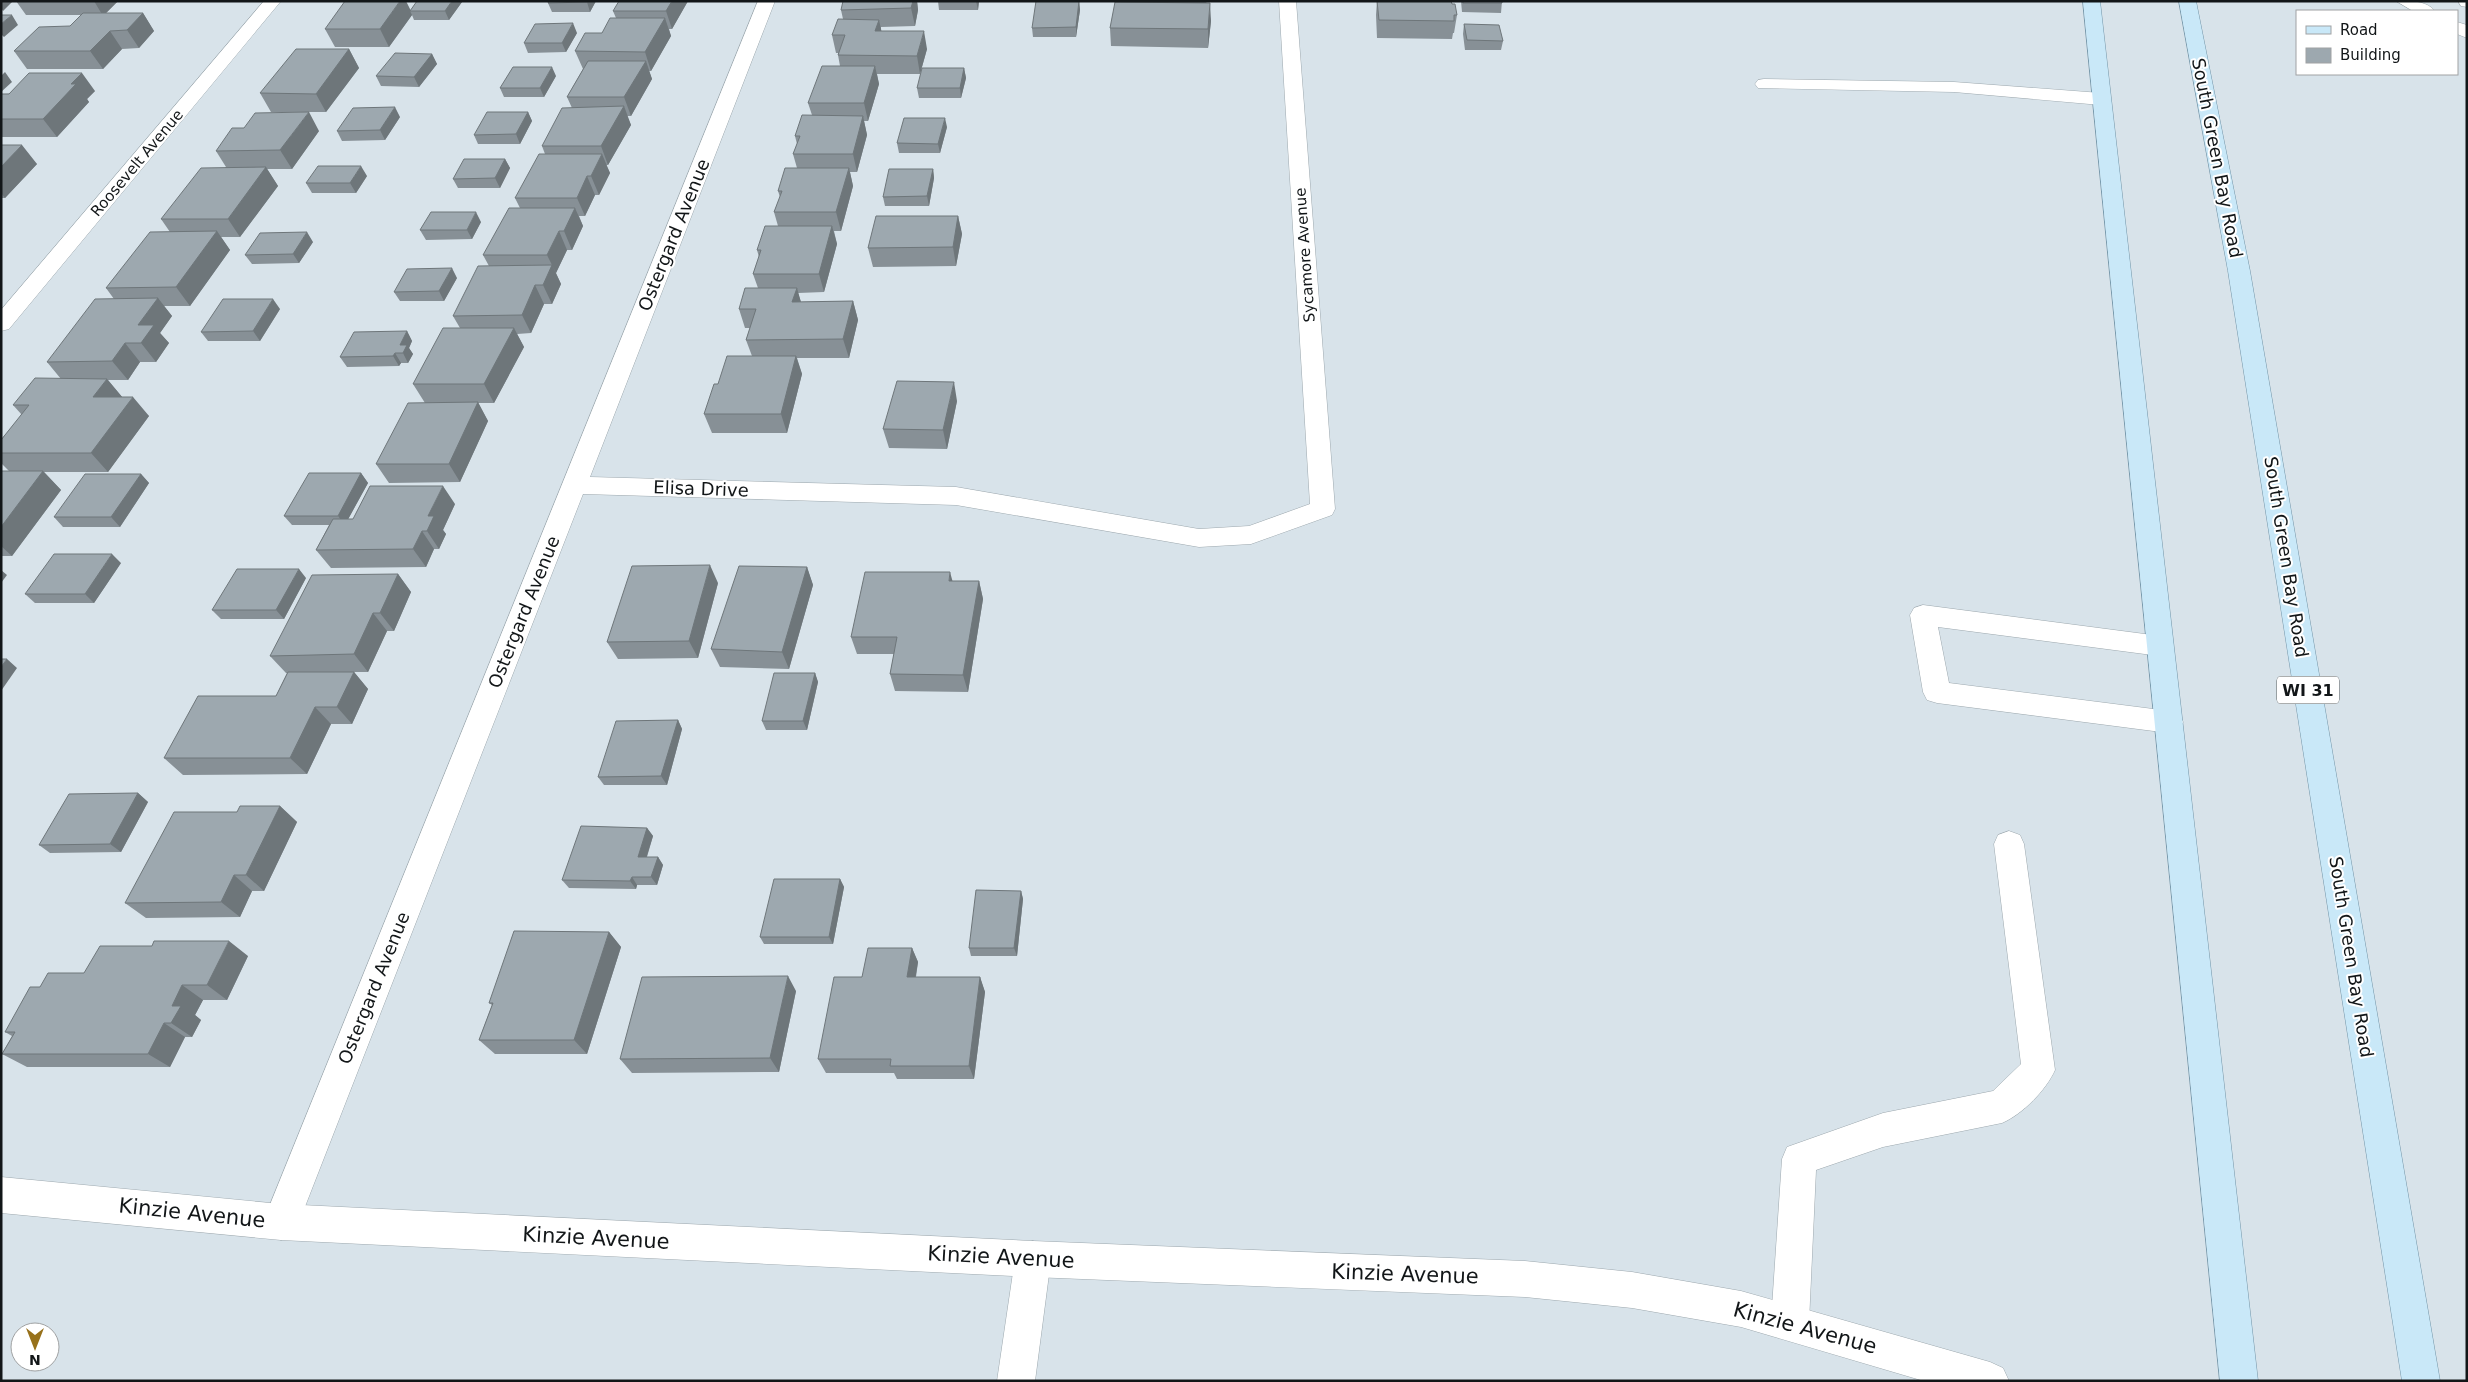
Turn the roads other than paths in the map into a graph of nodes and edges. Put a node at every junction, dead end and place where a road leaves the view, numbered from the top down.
1 (274, 1) edge
2 (767, 1) edge
3 (1287, 1) edge
4 (2091, 1) edge
5 (2187, 1) edge
6 (2404, 1) edge
7 (2424, 10) edge
8 (1764, 84) dead end
9 (2102, 99) junction
10 (1, 324) edge
11 (574, 485) junction
12 (1323, 509) joint
13 (2160, 646) junction
14 (2169, 722) junction
15 (2010, 844) dead end
16 (1, 1195) edge
17 (281, 1222) junction
18 (1032, 1259) junction
19 (1790, 1322) junction
20 (1016, 1381) edge
21 (1990, 1381) edge
22 (2240, 1381) edge
23 (2421, 1381) edge

1 - 10 street, Roosevelt Avenue
2 - 11 street, Ostergard Avenue
3 - 12 street, Sycamore Avenue
4 - 9 main road
5 - 23 main road, South Green Bay Road / WI 31
6 - 7 street
8 - 9 street
9 - 13 main road
11 - 12 street, Elisa Drive
11 - 17 street, Ostergard Avenue
13 - 14 main road
13 - 14 street
14 - 22 main road
15 - 19 street
16 - 17 street, Kinzie Avenue
17 - 18 street, Kinzie Avenue
18 - 19 street, Kinzie Avenue
18 - 20 street
19 - 21 street, Kinzie Avenue

